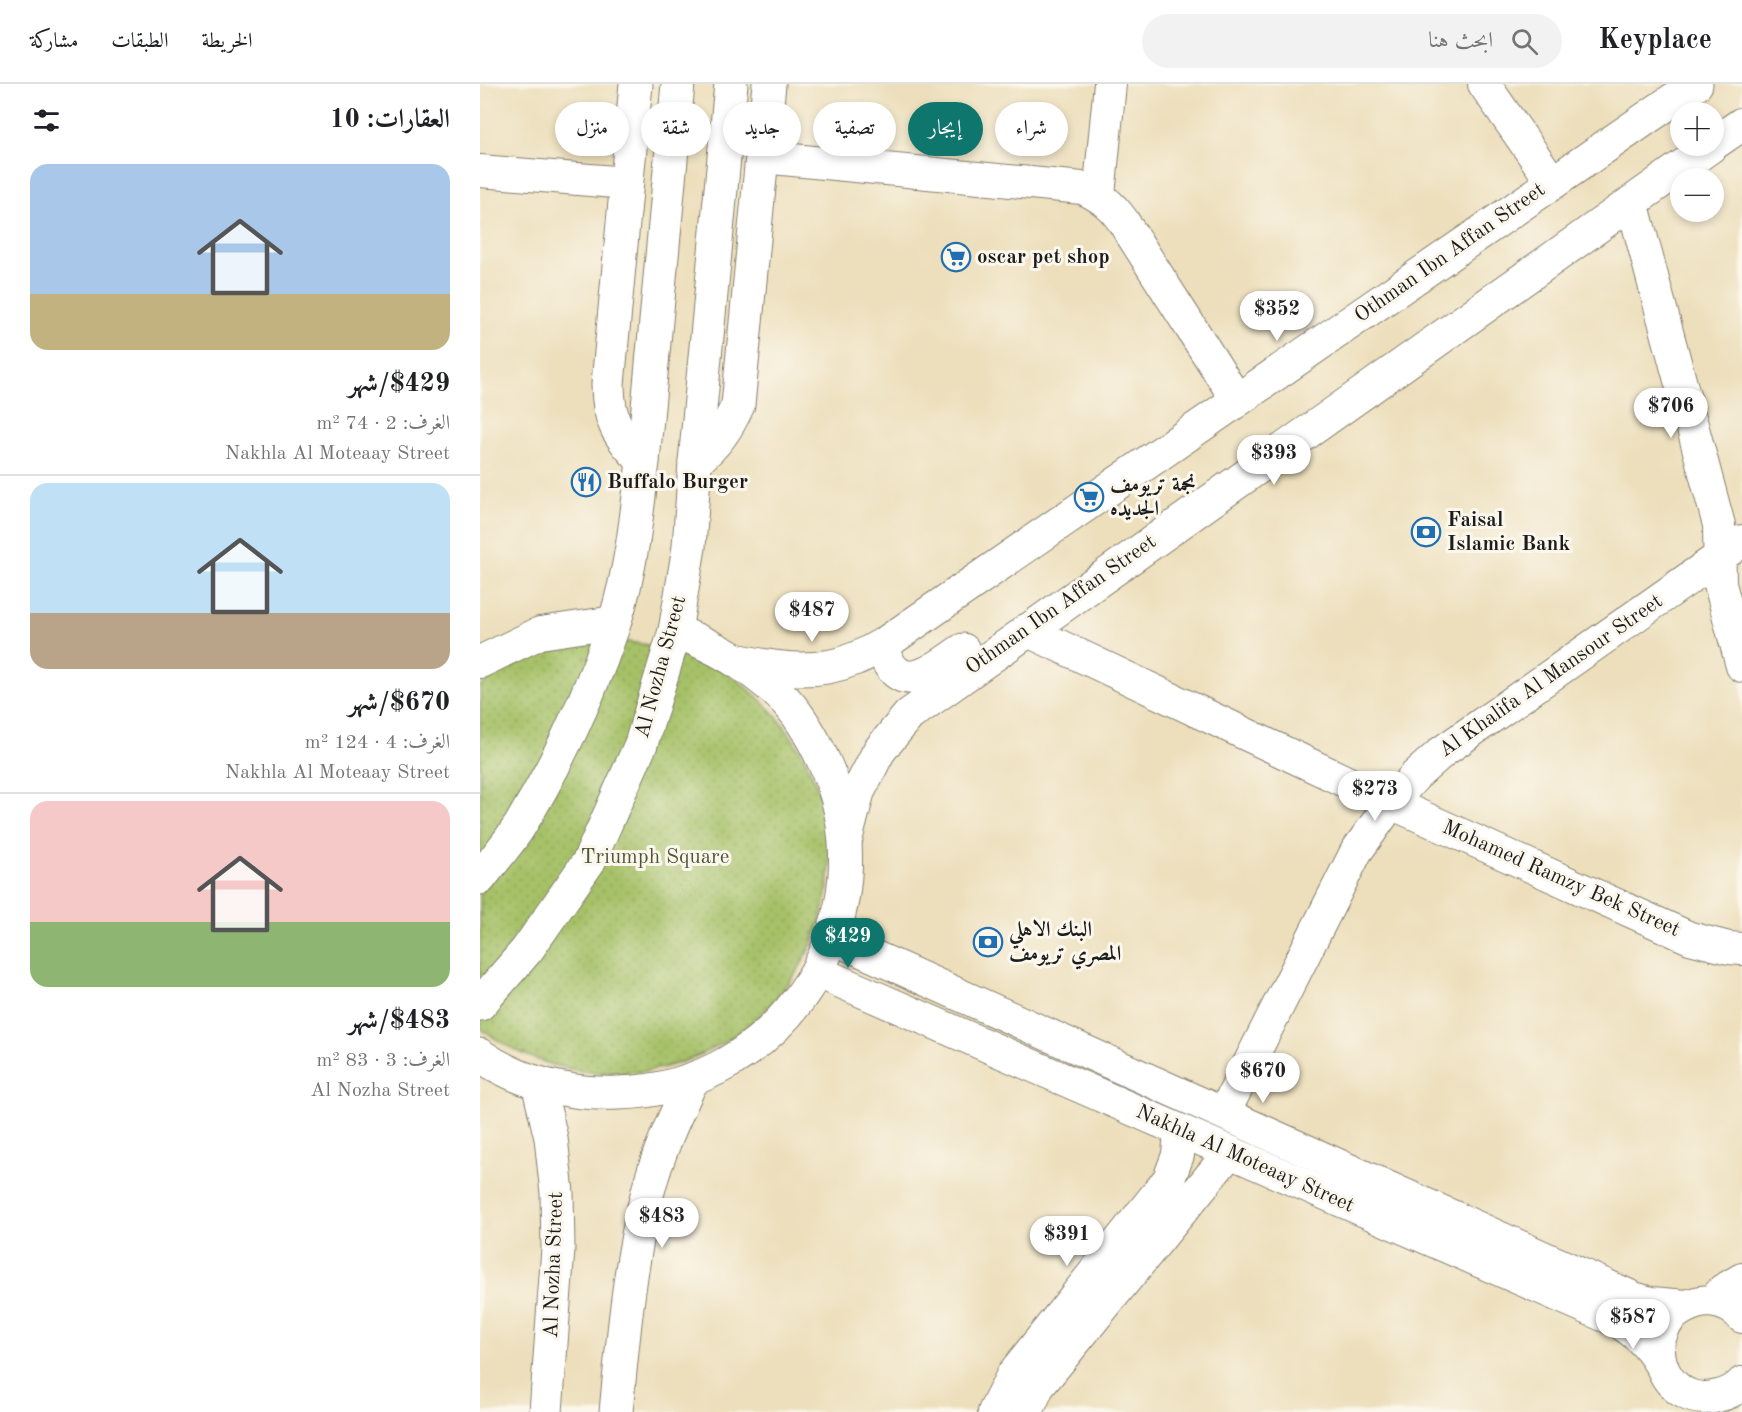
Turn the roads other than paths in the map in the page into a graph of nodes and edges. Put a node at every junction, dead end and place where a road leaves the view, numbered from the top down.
1 (636, 84) edge
2 (678, 84) edge
3 (732, 84) edge
4 (769, 84) edge
5 (1110, 84) edge
6 (1484, 84) edge
7 (1696, 84) edge
8 (1742, 124) edge
9 (1724, 137) edge
10 (1697, 156) edge
11 (762, 157) junction
12 (480, 171) edge
13 (627, 183) junction
14 (1553, 183) junction
15 (1099, 195) junction
16 (1632, 202) junction
17 (1238, 400) junction
18 (643, 461) junction
19 (695, 462) junction
20 (1731, 549) edge
21 (614, 622) junction
22 (675, 632) junction
23 (1016, 637) junction
24 (887, 642) junction
25 (740, 661) junction
26 (480, 662) edge
27 (1742, 666) edge
28 (1392, 803) junction
29 (846, 838) junction
30 (480, 878) edge
31 (833, 938) junction
32 (1742, 949) edge
33 (818, 972) junction
34 (480, 1004) edge
35 (480, 1055) edge
36 (692, 1080) junction
37 (537, 1083) junction
38 (1224, 1113) junction
39 (1180, 1131) junction
40 (1230, 1152) junction
41 (1742, 1279) edge
42 (1700, 1303) junction
43 (1627, 1310) junction
44 (1742, 1317) edge
45 (1660, 1364) junction
46 (1742, 1383) edge
47 (1689, 1403) edge
48 (546, 1412) edge
49 (616, 1412) edge
50 (994, 1412) edge
51 (1027, 1412) edge

1 - 13 main road
2 - 18 main road
3 - 19 main road, Al Nozha Street
4 - 11 main road
5 - 15 street
6 - 14 street
7 - 14 main road, Othman Ibn Affan Street
8 - 9 main road, Othman Ibn Affan Street
10 - 16 main road, Othman Ibn Affan Street
11 - 15 street
11 - 19 main road
12 - 13 street
13 - 18 main road
14 - 17 main road, Othman Ibn Affan Street
15 - 17 street
16 - 20 street
16 - 23 main road, Othman Ibn Affan Street
17 - 24 main road, Othman Ibn Affan Street
18 - 21 main road
19 - 22 main road, Al Nozha Street
20 - 27 street
20 - 28 street, Al Khalifa Al Mansour Street
21 - 26 street
21 - 30 main road
22 - 25 main road
22 - 34 main road, Al Nozha Street
23 - 24 main road
23 - 28 street, Mohamed Ramzy Bek Street
23 - 29 main road, Othman Ibn Affan Street
24 - 25 main road, Othman Ibn Affan Street
25 - 29 main road
28 - 32 street, Mohamed Ramzy Bek Street
28 - 38 street, Al Khalifa Al Mansour Street
29 - 31 main road
31 - 33 main road
31 - 38 street, Nakhla Al Moteaay Street
33 - 36 main road
33 - 39 street, Nakhla Al Moteaay Street
35 - 37 main road
36 - 37 main road
36 - 49 main road
37 - 48 main road, Al Nozha Street
38 - 43 street, Nakhla Al Moteaay Street
39 - 40 street, Nakhla Al Moteaay Street
39 - 50 street
40 - 43 street, Nakhla Al Moteaay Street
40 - 51 street
41 - 42 street
42 - 43 street, Nakhla Al Moteaay Street
42 - 44 street
42 - 45 street
43 - 45 street, Nakhla Al Moteaay Street
45 - 47 street, Nakhla Al Moteaay Street
46 - 47 street

